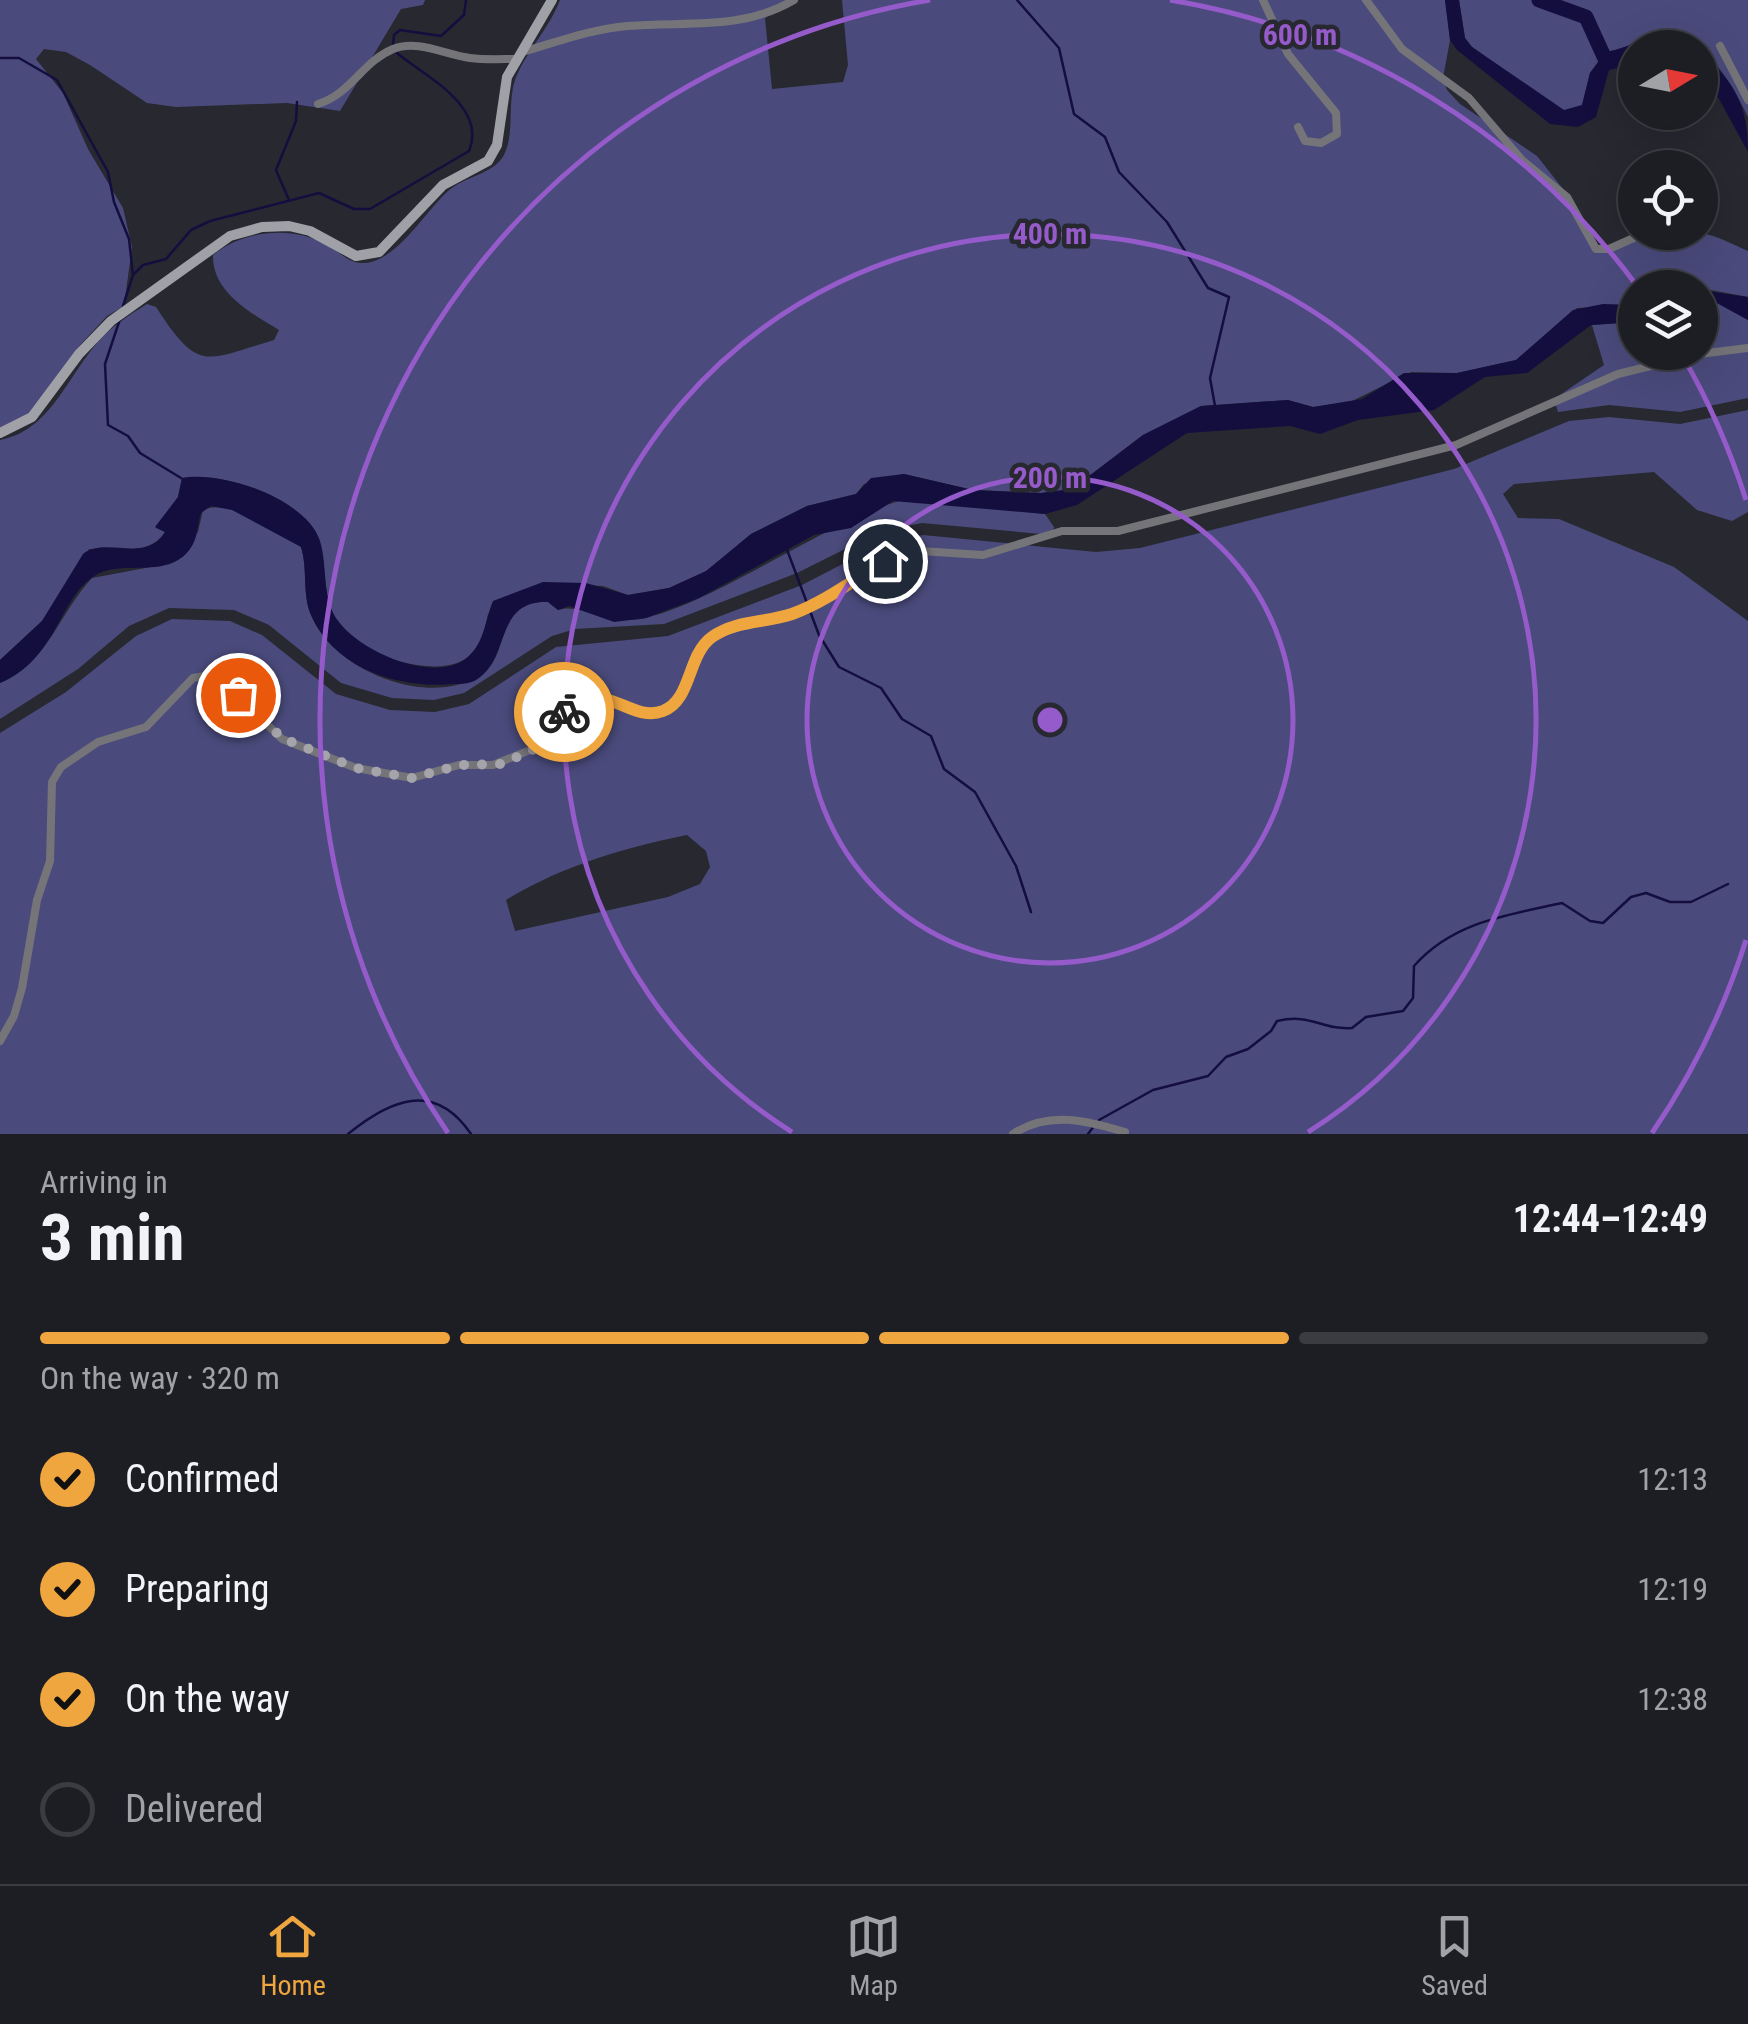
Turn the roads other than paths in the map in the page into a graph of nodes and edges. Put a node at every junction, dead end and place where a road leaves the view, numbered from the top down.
1 (552, 0) edge
2 (794, 0) edge
3 (1263, 0) edge
4 (1366, 0) edge
5 (1720, 46) dead end
6 (520, 55) junction
7 (1748, 100) edge
8 (318, 104) dead end
9 (1298, 128) dead end
10 (1618, 245) edge
11 (1748, 348) edge
12 (0, 432) edge
13 (0, 1041) edge
14 (1125, 1132) edge
15 (1013, 1134) edge

1 - 6 main road
2 - 6 street
3 - 9 street
4 - 10 street
5 - 7 street
6 - 8 street
6 - 12 main road
11 - 13 street
14 - 15 street

